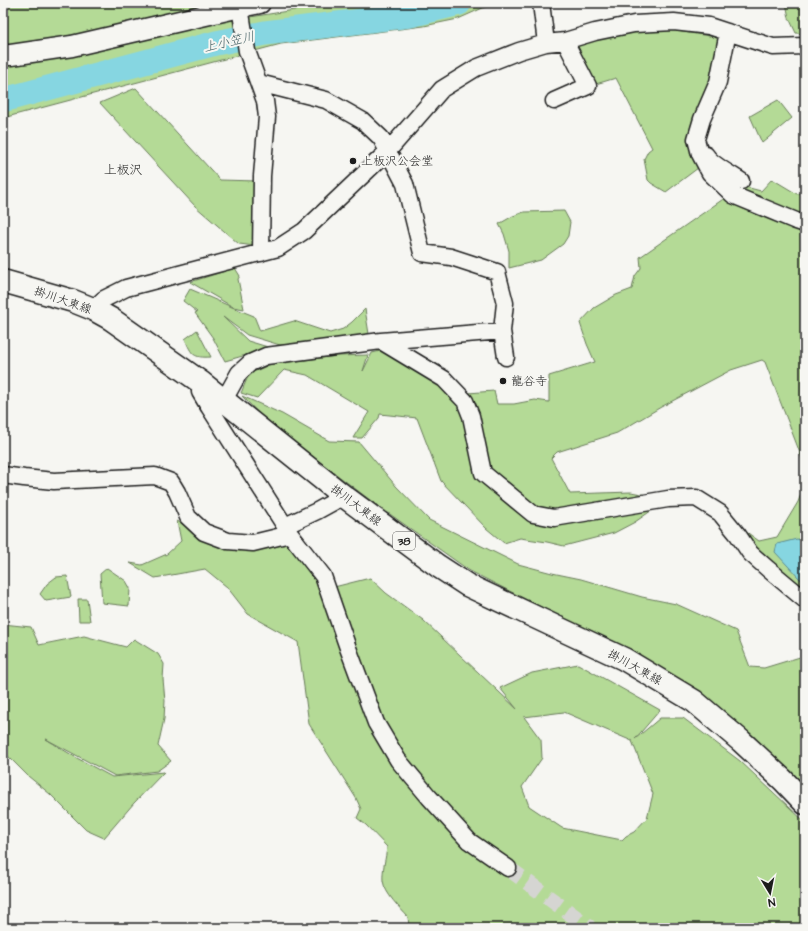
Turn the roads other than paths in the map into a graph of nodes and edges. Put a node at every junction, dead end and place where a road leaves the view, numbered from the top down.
1 (260, 3) edge
2 (541, 3) edge
3 (240, 7) junction
4 (728, 32) junction
5 (565, 41) junction
6 (546, 43) junction
7 (805, 46) edge
8 (3, 55) edge
9 (259, 83) junction
10 (554, 101) dead end
11 (698, 130) junction
12 (388, 152) junction
13 (741, 181) dead end
14 (805, 224) edge
15 (260, 254) junction
16 (3, 281) edge
17 (93, 309) junction
18 (502, 331) junction
19 (380, 341) junction
20 (506, 357) dead end
21 (202, 383) junction
22 (224, 400) junction
23 (3, 475) edge
24 (341, 494) junction
25 (287, 530) junction
26 (805, 600) edge
27 (805, 803) edge
28 (508, 868) tunnel mouth

1 - 3 street
2 - 6 street
3 - 8 street
3 - 9 street
4 - 5 street
4 - 7 street
4 - 11 street
5 - 6 street
5 - 10 street
6 - 12 street
9 - 12 street
9 - 15 street
11 - 13 street
11 - 14 street
12 - 15 street
12 - 18 street
15 - 17 street
16 - 17 main road, 掛川大東線 / 38
17 - 21 main road, 掛川大東線 / 38
18 - 19 street
18 - 20 street
19 - 22 street
19 - 26 street
21 - 22 main road, 掛川大東線 / 38
21 - 25 street
22 - 24 main road, 掛川大東線 / 38
23 - 25 street
24 - 25 street
24 - 27 main road, 掛川大東線 / 38
25 - 28 street

